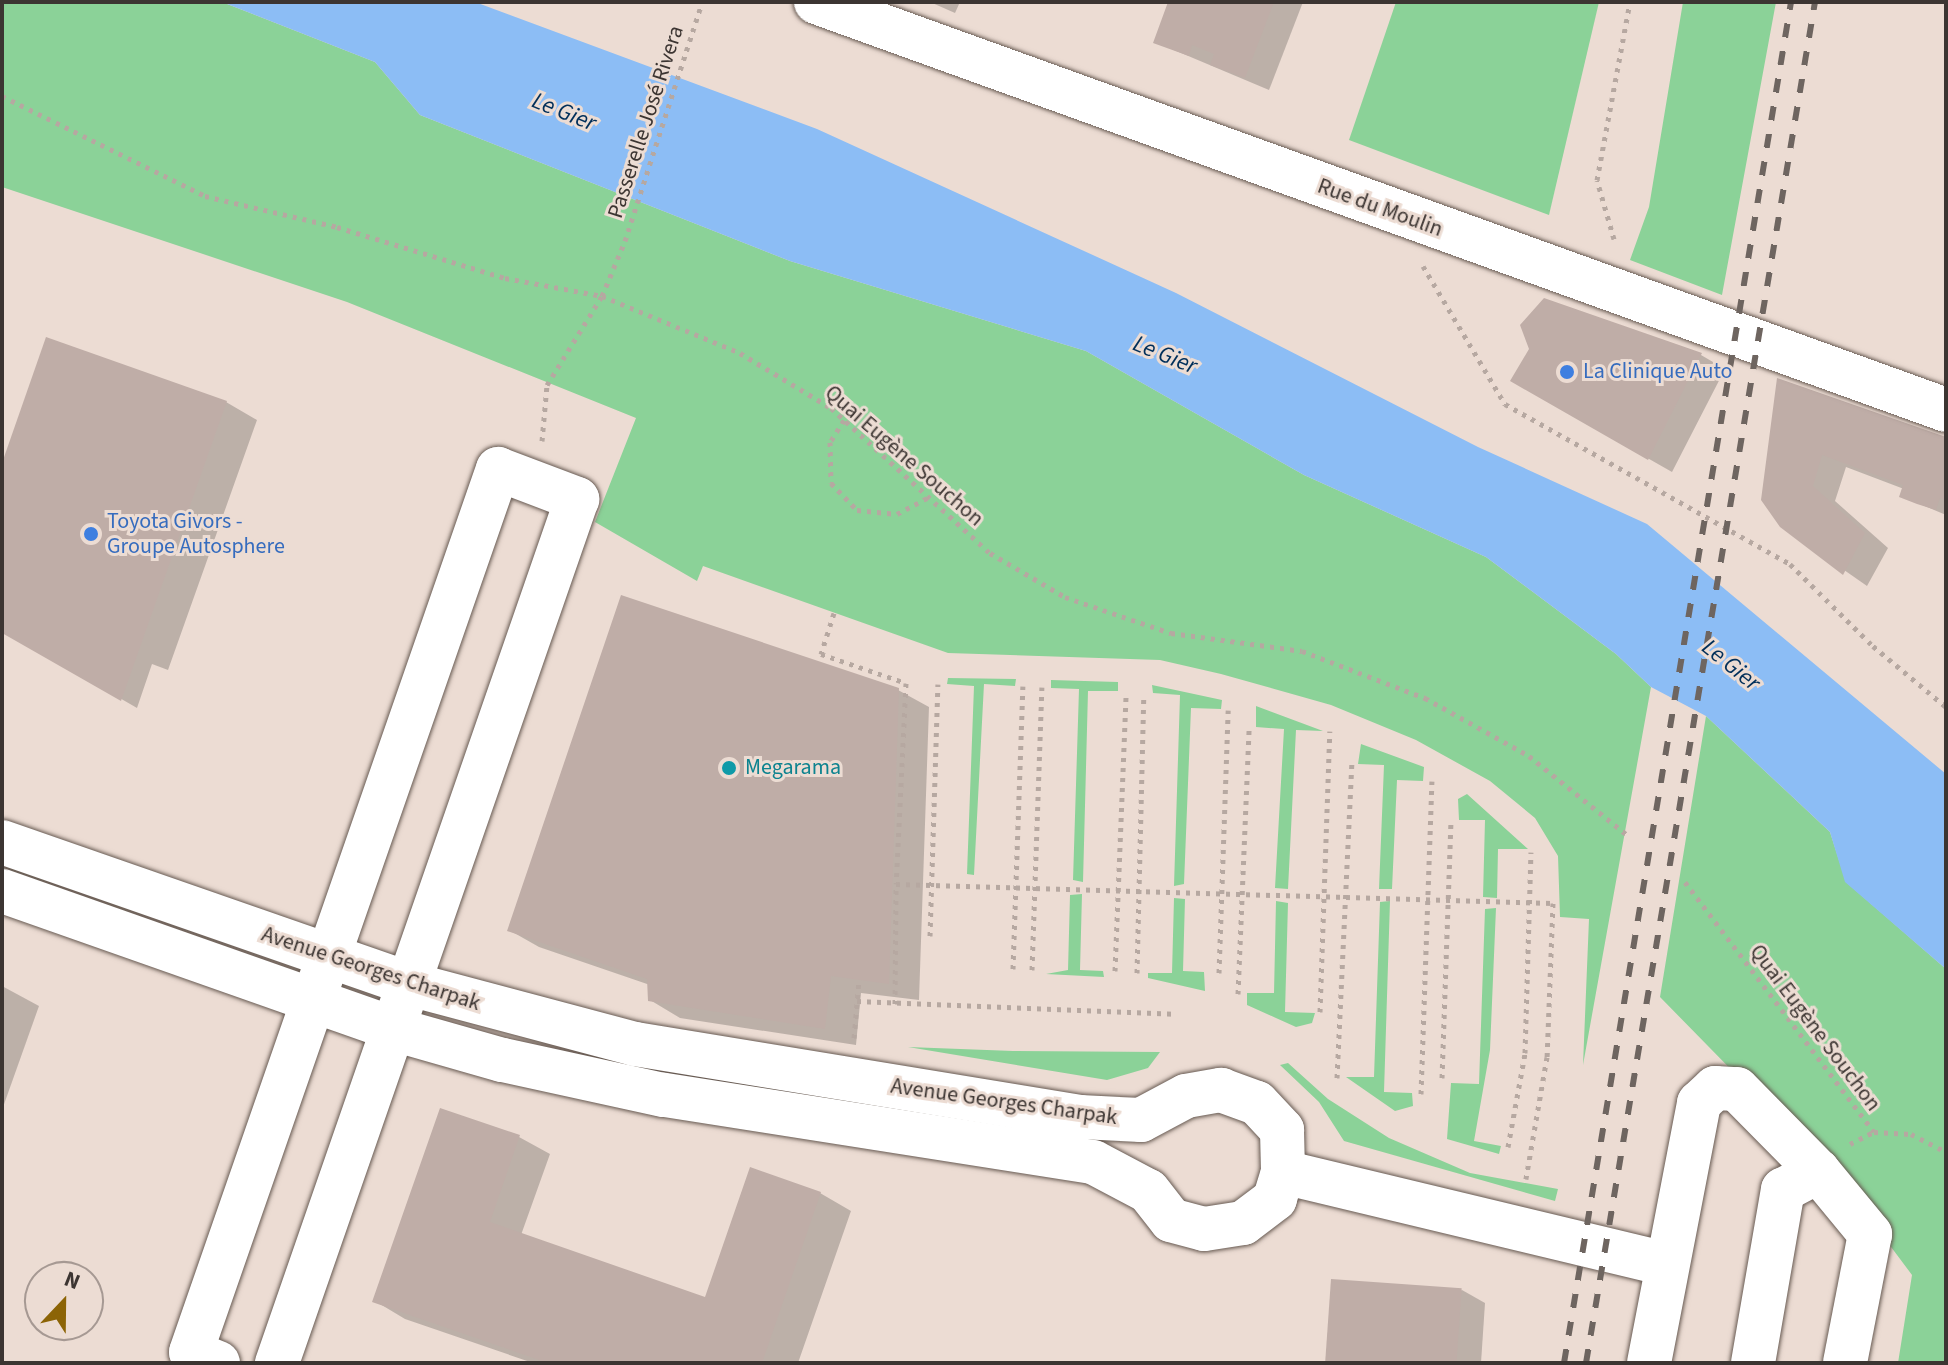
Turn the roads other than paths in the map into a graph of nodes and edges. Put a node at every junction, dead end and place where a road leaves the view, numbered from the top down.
1 (826, 4) edge
2 (1946, 410) edge
3 (2, 842) edge
4 (2, 891) edge
5 (325, 957) junction
6 (413, 985) junction
7 (311, 999) junction
8 (397, 1030) junction
9 (590, 1033) junction
10 (580, 1077) junction
11 (1818, 1171) junction
12 (1283, 1172) junction
13 (1665, 1264) junction
14 (218, 1363) edge
15 (277, 1363) edge
16 (1649, 1363) edge
17 (1753, 1363) edge
18 (1845, 1363) edge

1 - 2 street, Rue du Moulin
3 - 5 street, Avenue Georges Charpak
4 - 7 street, Avenue Georges Charpak
5 - 6 street, Avenue Georges Charpak
5 - 6 street
5 - 7 street
6 - 8 street
6 - 9 street, Avenue Georges Charpak
7 - 8 street, Avenue Georges Charpak
7 - 14 street
8 - 10 street, Avenue Georges Charpak
8 - 15 street
9 - 10 street
9 - 12 street, Avenue Georges Charpak
10 - 12 street, Avenue Georges Charpak
11 - 13 street
11 - 17 street
11 - 18 street
12 - 13 street
13 - 16 street

